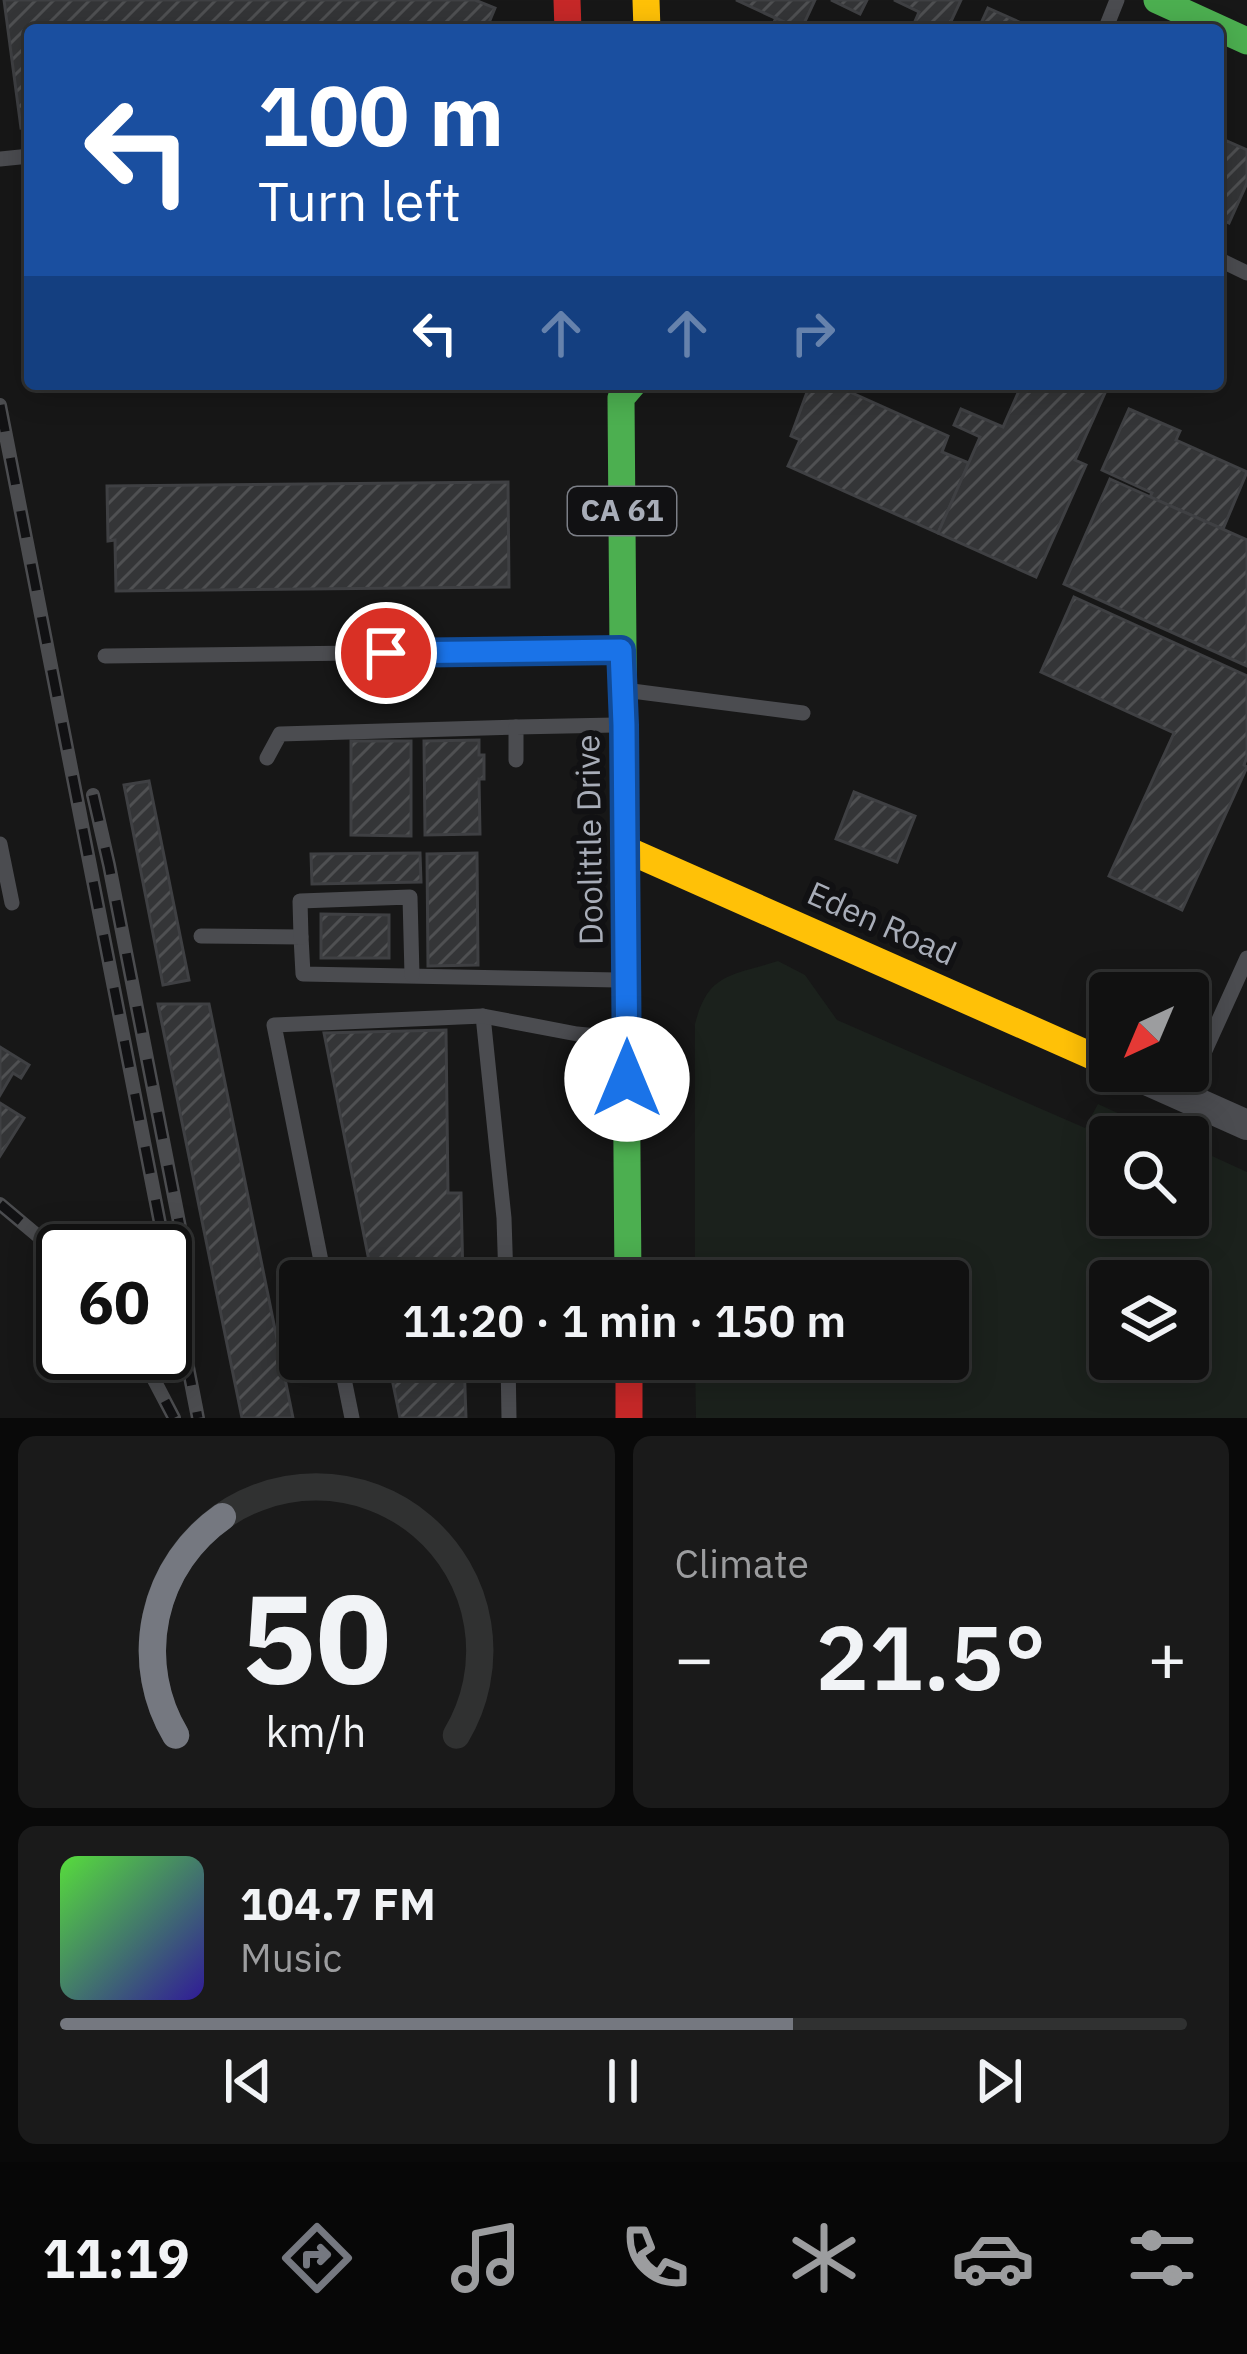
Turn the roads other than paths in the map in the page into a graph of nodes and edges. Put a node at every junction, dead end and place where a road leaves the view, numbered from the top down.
1 (1157, 0) edge
2 (1210, 24) edge
3 (620, 390) edge
4 (621, 650) junction
5 (105, 656) dead end
6 (623, 689) junction
7 (802, 713) dead end
8 (624, 725) junction
9 (516, 728) junction
10 (267, 758) dead end
11 (517, 760) dead end
12 (0, 844) edge
13 (626, 849) junction
14 (12, 903) dead end
15 (201, 936) dead end
16 (301, 937) junction
17 (1247, 958) edge
18 (412, 975) junction
19 (627, 980) junction
20 (483, 1016) junction
21 (627, 1039) junction
22 (1089, 1055) edge
23 (1173, 1092) edge
24 (1184, 1097) junction
25 (1247, 1126) edge
26 (321, 1260) edge
27 (505, 1260) edge
28 (628, 1260) edge
29 (344, 1380) edge
30 (508, 1380) edge
31 (629, 1380) edge
32 (352, 1418) edge
33 (509, 1418) edge
34 (629, 1418) edge

1 - 2 main road
3 - 4 main road, Doolittle Drive / CA 61
4 - 5 lane
4 - 6 main road, Doolittle Drive / CA 61
6 - 7 lane
6 - 8 main road, Doolittle Drive / CA 61
8 - 9 lane
8 - 13 main road, Doolittle Drive / CA 61
9 - 10 lane
9 - 11 lane
12 - 14 lane
13 - 19 main road, Doolittle Drive / CA 61
13 - 22 main road, Eden Road
15 - 16 lane
16 - 18 lane
16 - 18 lane
17 - 24 lane
18 - 19 lane
19 - 21 main road, Doolittle Drive / CA 61
20 - 21 lane
20 - 26 lane
20 - 27 lane
21 - 28 main road, Doolittle Drive / CA 61
23 - 24 street
24 - 25 street
29 - 32 lane
30 - 33 lane
31 - 34 main road

